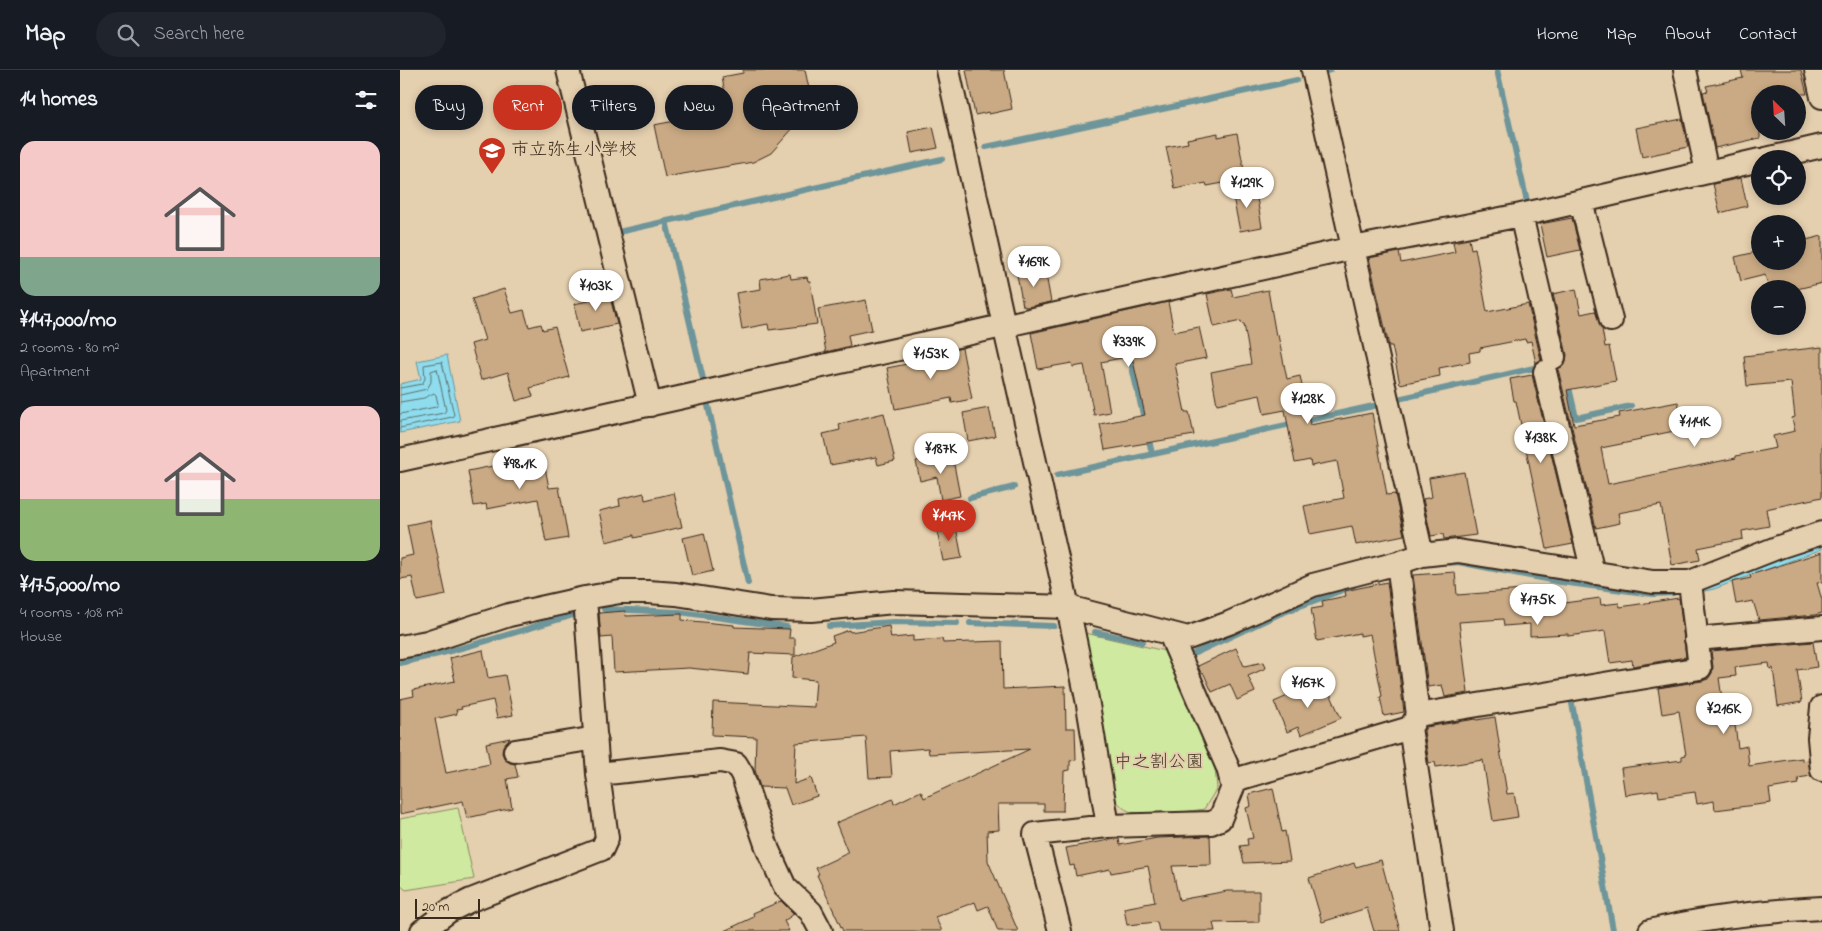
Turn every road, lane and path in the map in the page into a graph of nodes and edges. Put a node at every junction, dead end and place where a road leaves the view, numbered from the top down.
1 (568, 70) edge
2 (948, 70) edge
3 (1313, 70) edge
4 (1685, 70) edge
5 (1816, 70) edge
6 (1822, 97) edge
7 (1822, 146) edge
8 (1805, 150) edge
9 (1751, 162) edge
10 (1707, 172) junction
11 (1581, 201) junction
12 (1521, 215) junction
13 (1353, 248) junction
14 (1610, 320) dead end
15 (1004, 325) junction
16 (650, 405) junction
17 (400, 460) edge
18 (1822, 532) edge
19 (1422, 554) junction
20 (1398, 563) junction
21 (1593, 573) junction
22 (1690, 582) junction
23 (585, 598) junction
24 (1068, 606) junction
25 (1822, 628) edge
26 (1170, 634) junction
27 (1696, 639) junction
28 (400, 647) edge
29 (1822, 707) edge
30 (1414, 721) junction
31 (596, 738) junction
32 (515, 751) dead end
33 (1822, 770) edge
34 (598, 774) junction
35 (1231, 781) junction
36 (1108, 826) junction
37 (1822, 908) edge
38 (422, 931) edge
39 (821, 931) edge
40 (1060, 931) edge
41 (1442, 931) edge
42 (1650, 931) edge

1 - 16 street
2 - 15 street
3 - 13 street
4 - 10 street
5 - 6 street
7 - 8 street
9 - 10 street
10 - 11 street
11 - 12 street
11 - 14 street
12 - 13 street
12 - 21 street
13 - 15 street
13 - 19 street
15 - 16 street
15 - 24 street
16 - 17 street
18 - 22 street
19 - 20 street
19 - 21 street
20 - 26 street
20 - 30 street
21 - 22 street
22 - 27 street
23 - 24 street
23 - 28 street
23 - 31 street
24 - 26 street
24 - 36 street
25 - 27 street
26 - 35 street
27 - 30 street
29 - 33 street
30 - 35 street
30 - 41 street
31 - 32 street
31 - 34 street
34 - 38 street
34 - 39 street
35 - 36 street
36 - 40 street
37 - 42 street

